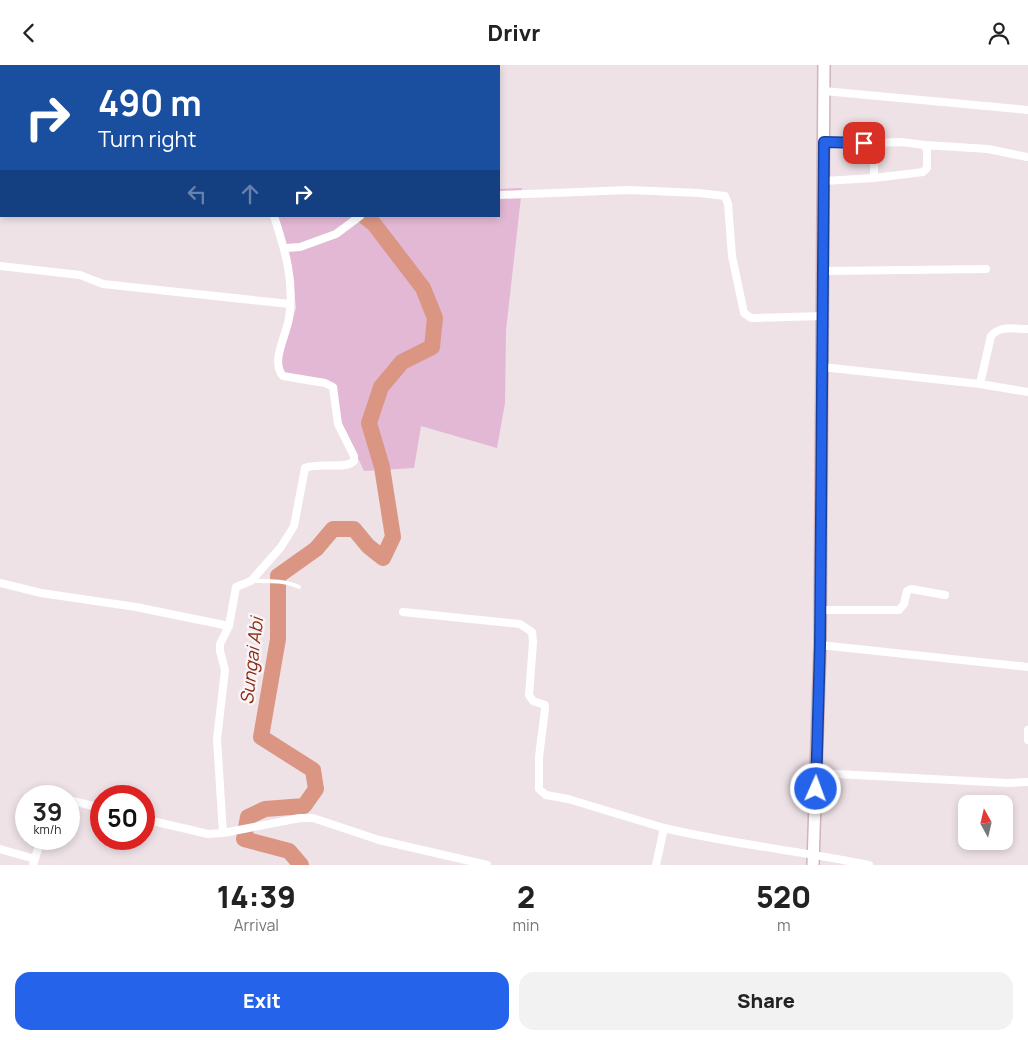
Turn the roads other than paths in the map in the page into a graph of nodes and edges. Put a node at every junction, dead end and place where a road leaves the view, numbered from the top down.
1 (824, 65) edge
2 (824, 91) junction
3 (1028, 110) edge
4 (824, 142) junction
5 (874, 143) junction
6 (925, 145) junction
7 (1027, 157) edge
8 (874, 178) junction
9 (824, 181) junction
10 (500, 195) edge
11 (274, 217) edge
12 (358, 217) edge
13 (286, 248) junction
14 (0, 266) edge
15 (986, 269) dead end
16 (823, 271) junction
17 (290, 304) junction
18 (823, 316) junction
19 (1028, 329) edge
20 (822, 367) junction
21 (980, 384) junction
22 (1028, 392) edge
23 (251, 581) junction
24 (0, 583) edge
25 (299, 587) dead end
26 (945, 595) dead end
27 (820, 610) junction
28 (403, 612) dead end
29 (229, 626) junction
30 (820, 645) junction
31 (1028, 667) edge
32 (1028, 730) edge
33 (1028, 740) edge
34 (817, 773) junction
35 (1028, 782) edge
36 (155, 822) edge
37 (664, 828) junction
38 (223, 833) junction
39 (0, 849) edge
40 (38, 850) edge
41 (813, 859) edge
42 (34, 862) edge
43 (487, 865) edge
44 (656, 865) edge
45 (869, 865) edge

1 - 2 main road
2 - 3 street
2 - 4 main road
4 - 5 street
4 - 9 main road
5 - 6 street
5 - 8 street
6 - 7 street
6 - 8 street
8 - 9 street
9 - 16 main road
10 - 18 street
11 - 13 street
12 - 13 street
13 - 17 street
14 - 17 street
15 - 16 street
16 - 18 main road
17 - 23 street
18 - 20 main road
19 - 21 street
20 - 21 street
20 - 27 main road
21 - 22 street
23 - 25 lane
23 - 29 street
24 - 29 street
26 - 27 street
27 - 30 main road
28 - 37 street
29 - 38 street
30 - 31 street
30 - 34 main road
32 - 33 street
34 - 35 street
34 - 41 main road
36 - 38 street
37 - 41 street
37 - 44 street
38 - 43 street
39 - 42 street
40 - 42 street
41 - 45 street

